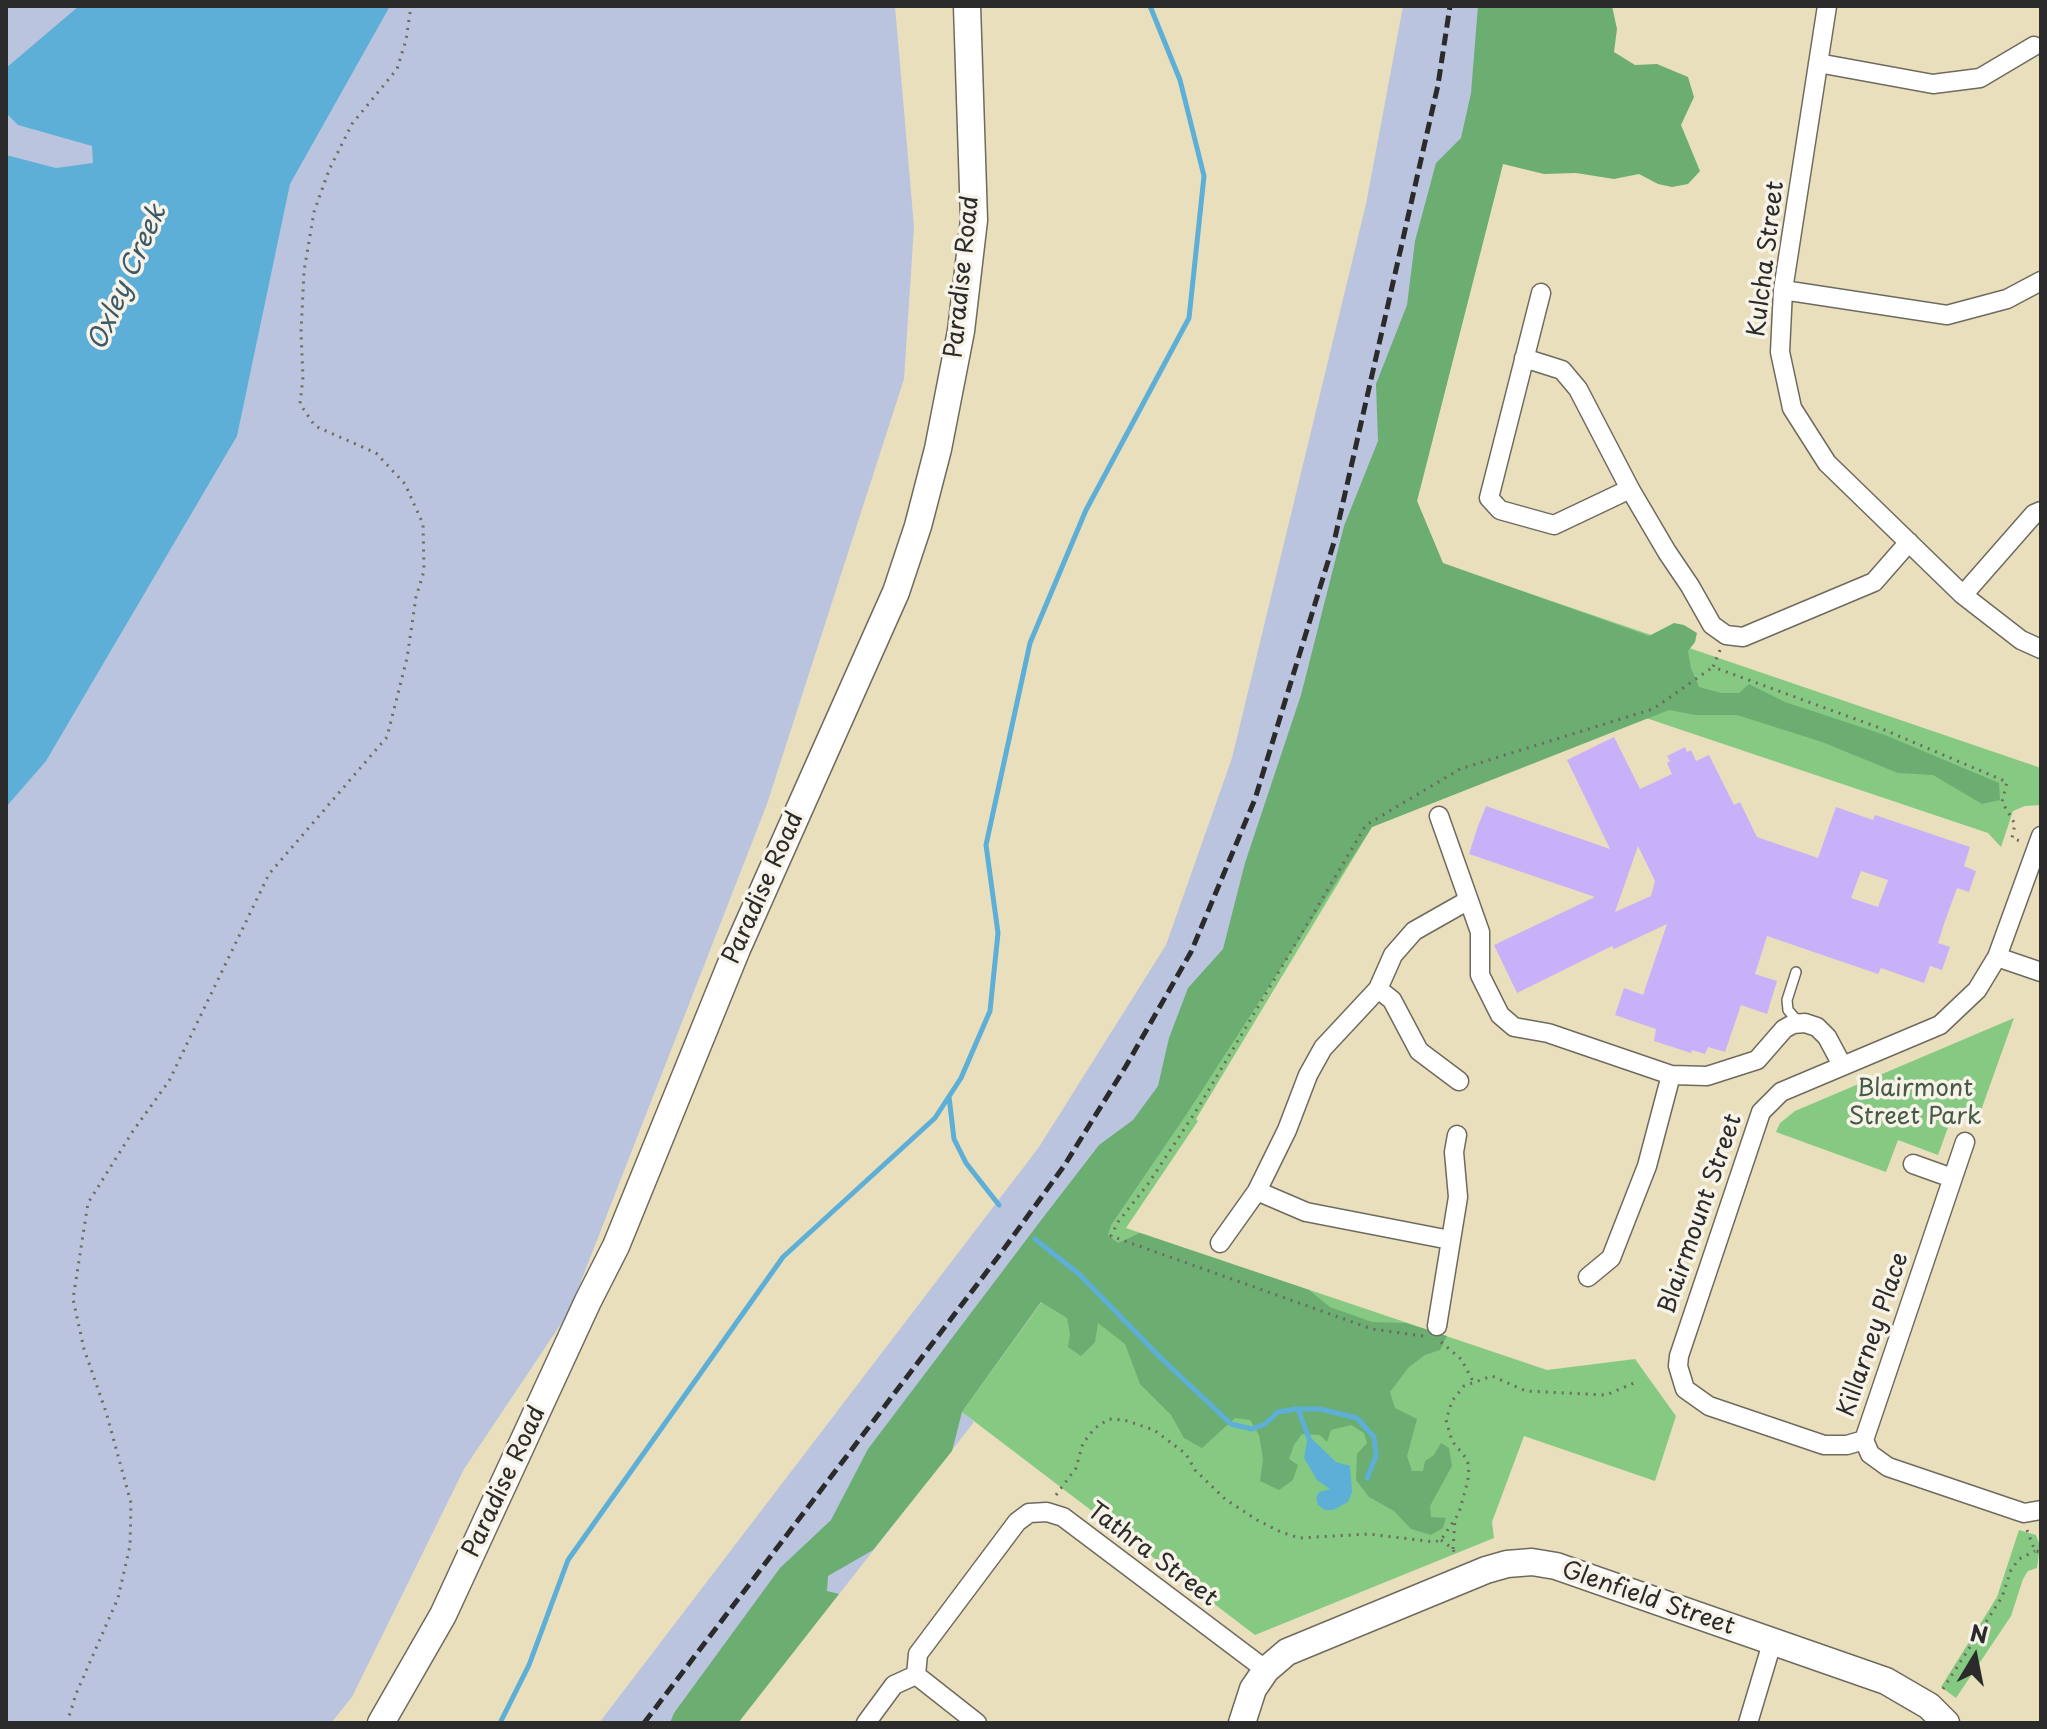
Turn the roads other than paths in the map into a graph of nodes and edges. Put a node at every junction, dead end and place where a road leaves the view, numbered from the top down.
1 (967, 6) edge
2 (1827, 6) edge
3 (2034, 46) dead end
4 (1818, 63) junction
5 (2041, 281) edge
6 (1783, 290) junction
7 (1541, 293) dead end
8 (1524, 358) junction
9 (1630, 489) junction
10 (2041, 511) edge
11 (1909, 542) junction
12 (1963, 595) junction
13 (2041, 649) edge
14 (1439, 816) dead end
15 (2039, 841) edge
16 (1467, 901) junction
17 (1997, 957) junction
18 (1796, 972) dead end
19 (2041, 972) edge
20 (1378, 989) junction
21 (1805, 1023) junction
22 (1842, 1065) junction
23 (1671, 1075) junction
24 (1459, 1081) dead end
25 (1457, 1135) dead end
26 (1965, 1142) dead end
27 (1913, 1164) dead end
28 (1952, 1178) junction
29 (1257, 1191) junction
30 (1450, 1240) junction
31 (1220, 1243) dead end
32 (1588, 1277) dead end
33 (1437, 1326) dead end
34 (1678, 1366) joint
35 (1864, 1440) junction
36 (2033, 1512) edge
37 (1772, 1643) junction
38 (1266, 1670) junction
39 (916, 1675) junction
40 (381, 1723) edge
41 (866, 1723) edge
42 (977, 1723) edge
43 (1242, 1723) edge
44 (1748, 1723) edge
45 (1946, 1723) edge

1 - 40 street, Paradise Road
2 - 4 street, Kulcha Street
3 - 4 street
4 - 6 street, Kulcha Street
5 - 6 street
6 - 11 street, Kulcha Street
7 - 8 street
8 - 9 street
8 - 9 street
9 - 11 street
10 - 12 street
11 - 12 street, Kulcha Street
12 - 13 street, Kulcha Street
14 - 16 street
15 - 17 street, Blairmount Street
16 - 20 street
16 - 23 street
17 - 19 street
17 - 22 street, Blairmount Street
18 - 21 lane
20 - 24 street
20 - 29 street
21 - 22 street
21 - 23 street
22 - 34 street, Blairmount Street
23 - 32 street
25 - 30 street
26 - 28 street, Killarney Place
27 - 28 street
28 - 35 street, Killarney Place
29 - 30 street
29 - 31 street
30 - 33 street
34 - 35 street, Killarney Place
35 - 36 street
37 - 38 street, Glenfield Street
37 - 44 street
37 - 45 street, Glenfield Street
38 - 39 street, Tathra Street
38 - 43 street, Glenfield Street
39 - 41 street
39 - 42 street

